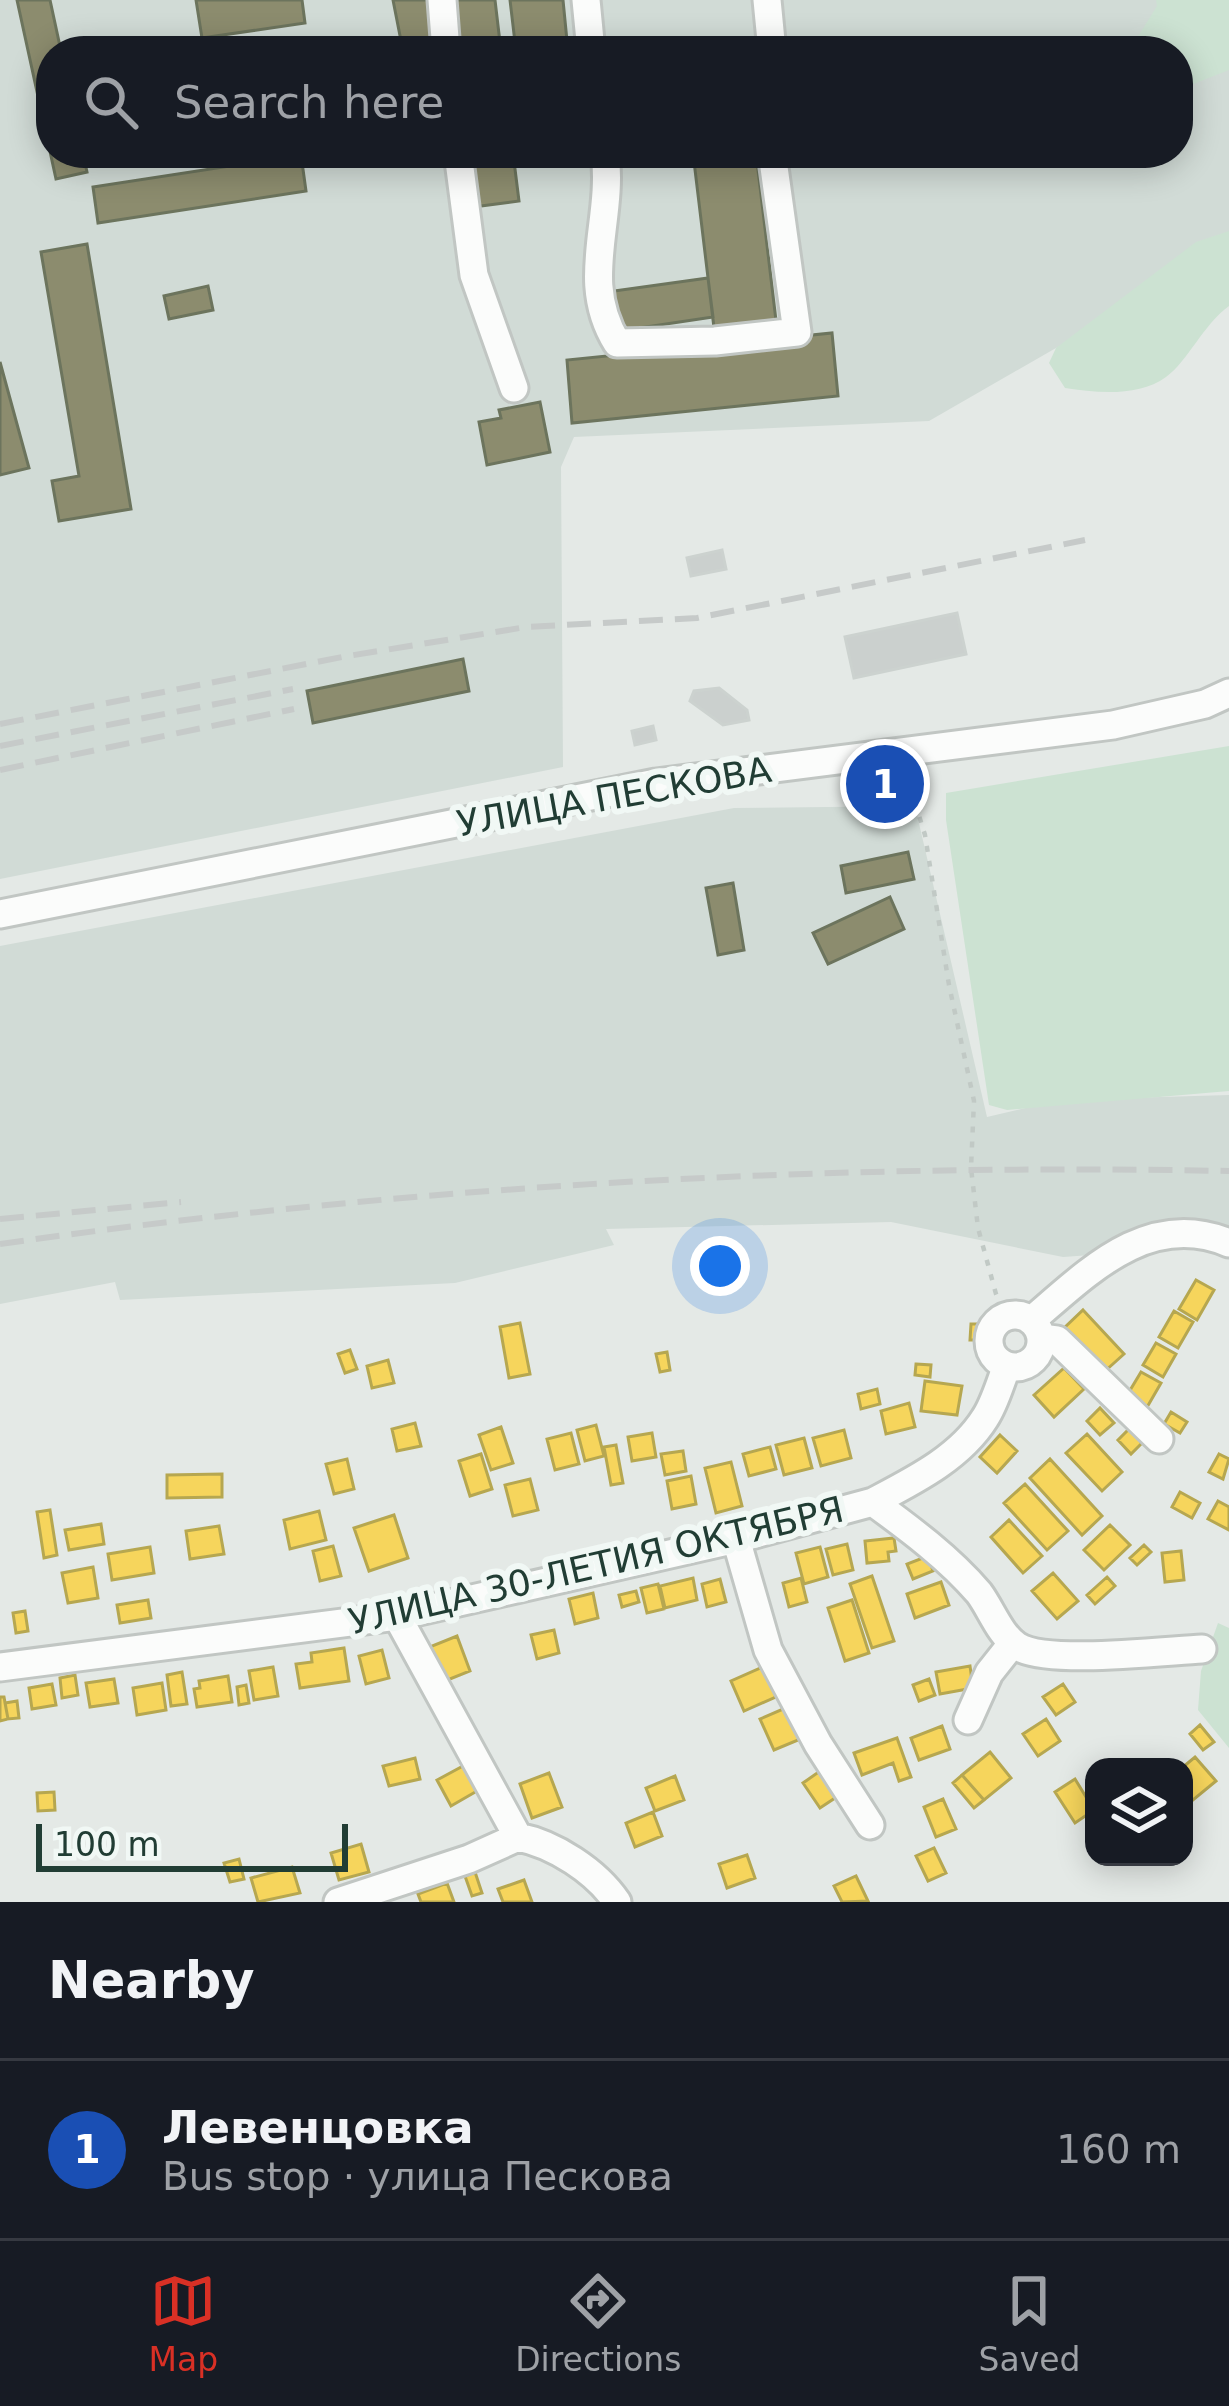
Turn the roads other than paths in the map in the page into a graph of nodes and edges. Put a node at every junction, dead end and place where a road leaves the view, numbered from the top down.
1 (442, 0) edge
2 (586, 0) edge
3 (767, 0) edge
4 (445, 36) edge
5 (590, 36) edge
6 (771, 36) edge
7 (460, 168) edge
8 (607, 168) edge
9 (774, 168) edge
10 (514, 388) dead end
11 (1229, 693) edge
12 (0, 914) edge
13 (1229, 1243) edge
14 (1026, 1325) junction
15 (1007, 1366) junction
16 (1159, 1439) dead end
17 (873, 1502) junction
18 (736, 1539) junction
19 (397, 1616) junction
20 (1012, 1644) junction
21 (1202, 1648) dead end
22 (0, 1667) edge
23 (968, 1720) dead end
24 (869, 1825) dead end
25 (518, 1837) junction
26 (338, 1902) edge
27 (616, 1902) edge

1 - 4 street
2 - 5 street
3 - 6 street
7 - 10 street
8 - 9 street
11 - 12 street, УЛИЦА ПЕСКОВА
13 - 14 street
14 - 15 street
14 - 15 street
14 - 16 street
15 - 17 street
17 - 18 street, УЛИЦА 30-ЛЕТИЯ ОКТЯБРЯ
17 - 20 street, УЛИЦА 30-ЛЕТИЯ ОКТЯБРЯ
18 - 19 street, УЛИЦА 30-ЛЕТИЯ ОКТЯБРЯ
18 - 24 street
19 - 22 street, УЛИЦА 30-ЛЕТИЯ ОКТЯБРЯ
19 - 25 street
20 - 21 street
20 - 23 street
25 - 26 street
25 - 27 street

